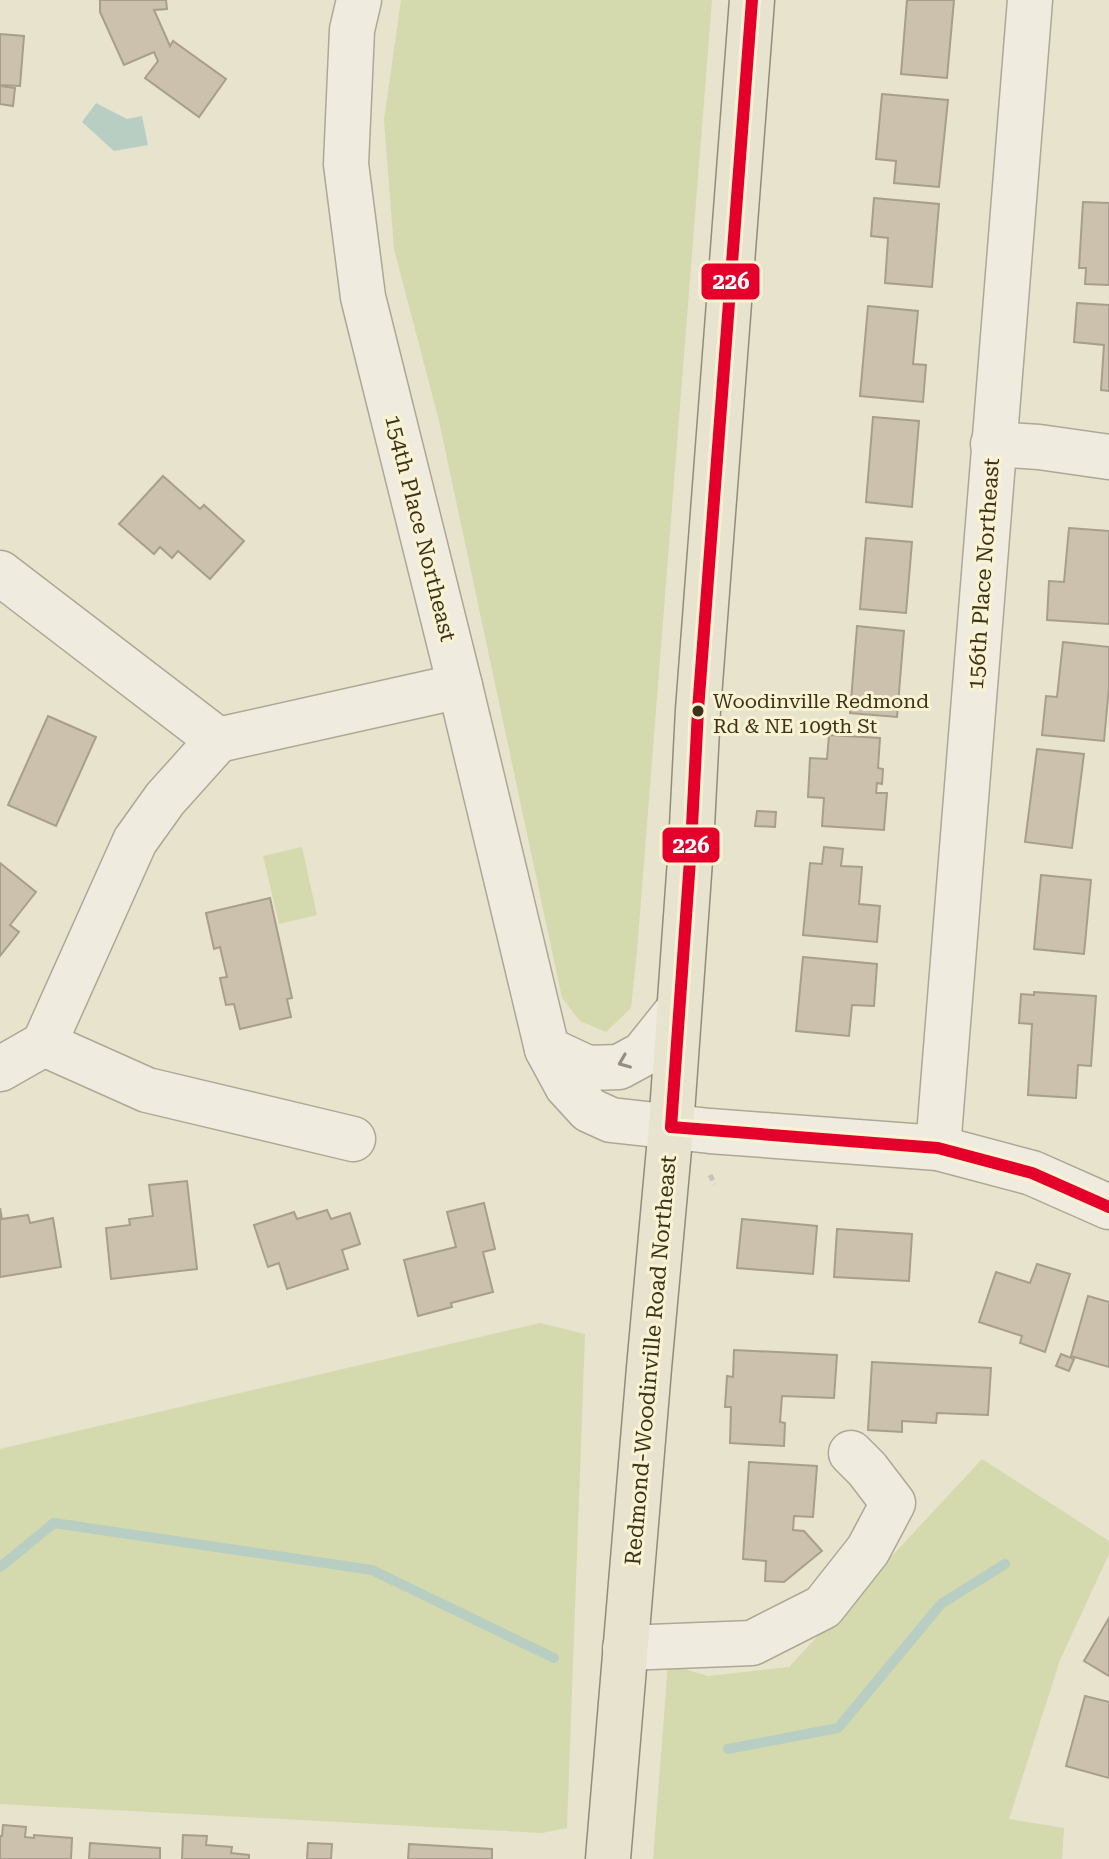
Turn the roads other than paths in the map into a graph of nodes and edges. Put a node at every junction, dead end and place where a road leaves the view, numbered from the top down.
1 (359, 0) edge
2 (752, 0) edge
3 (1030, 0) edge
4 (993, 444) junction
5 (1109, 457) edge
6 (0, 573) edge
7 (460, 686) junction
8 (218, 740) junction
9 (679, 1009) junction
10 (44, 1044) junction
11 (547, 1049) junction
12 (0, 1069) edge
13 (671, 1127) junction
14 (353, 1139) dead end
15 (938, 1148) junction
16 (1109, 1207) edge
17 (851, 1453) dead end
18 (625, 1648) junction
19 (608, 1859) edge

1 - 7 street, 154th Place Northeast
2 - 9 main road, Redmond-Woodinville Road Northeast
3 - 4 street, 156th Place Northeast
4 - 5 street
4 - 15 street, 156th Place Northeast
6 - 8 street
7 - 8 street
7 - 11 street, 154th Place Northeast
8 - 10 street
9 -> 11 street
9 - 13 main road, Redmond-Woodinville Road Northeast
10 - 12 street
10 - 14 street
11 - 13 street, 154th Place Northeast
13 - 15 street, 154th Place Northeast
13 - 18 main road, Redmond-Woodinville Road Northeast
15 - 16 street, 154th Place Northeast
17 - 18 street
18 - 19 main road, Redmond-Woodinville Road Northeast

